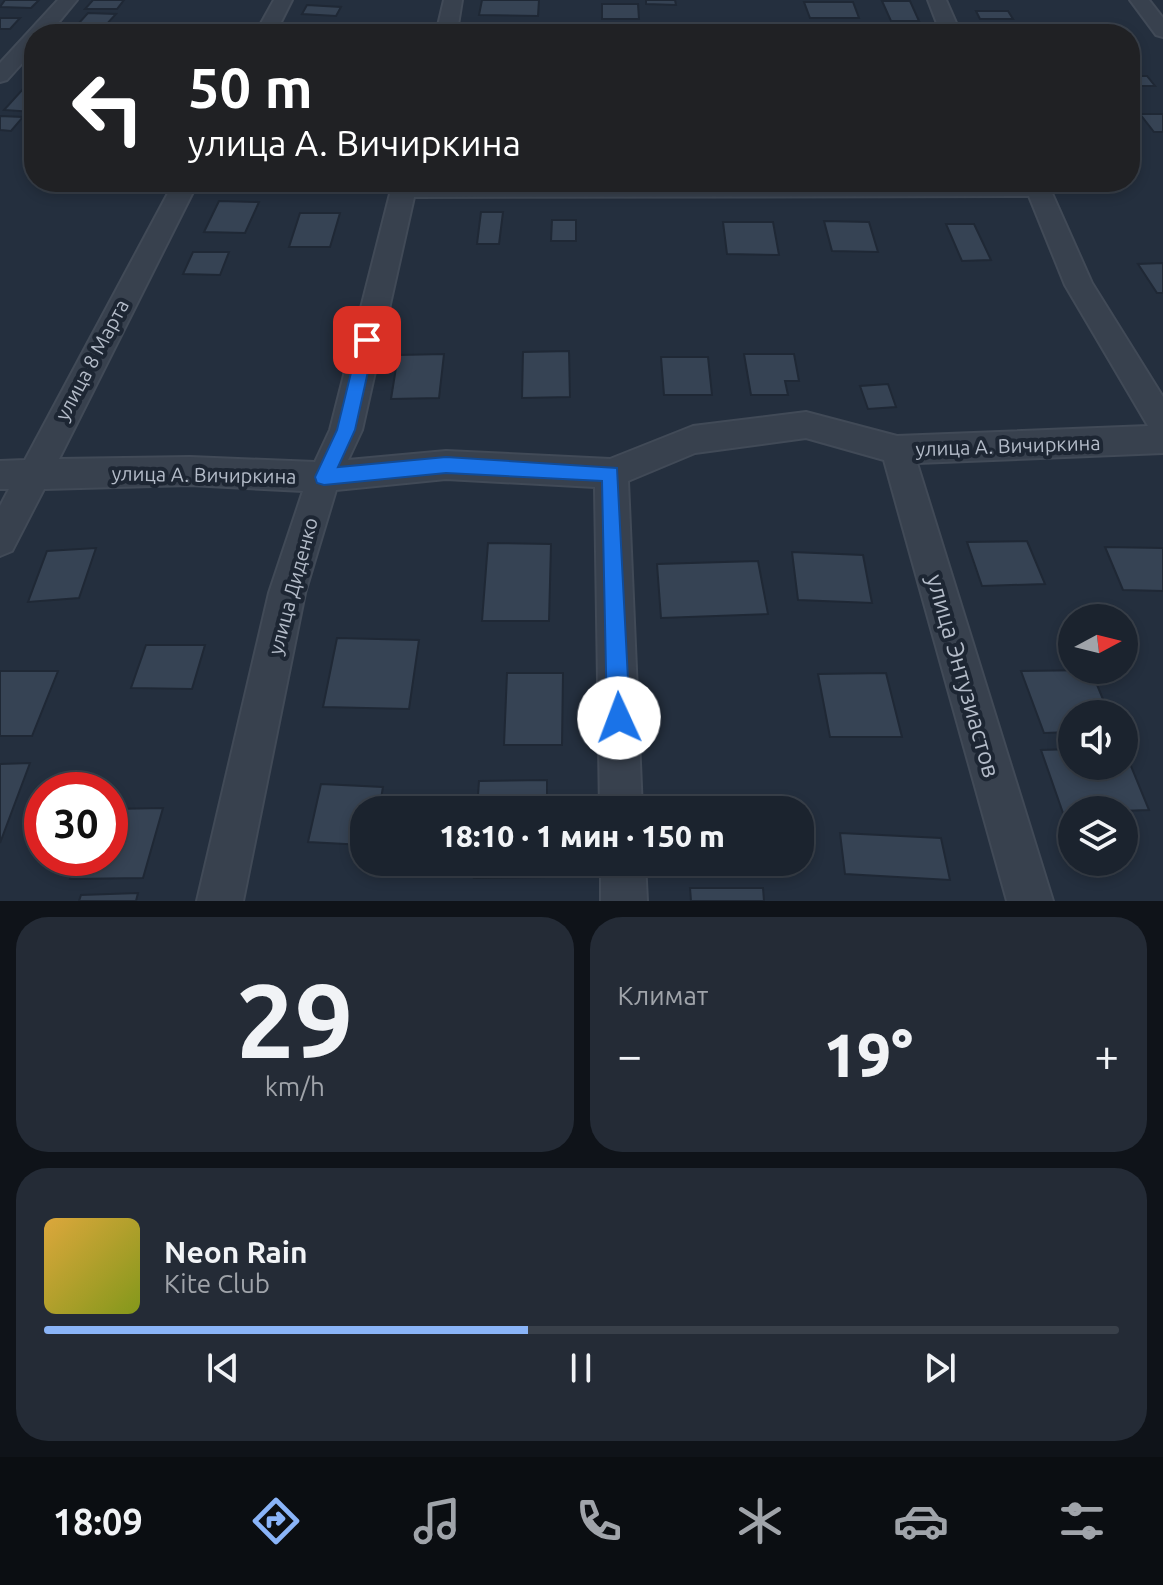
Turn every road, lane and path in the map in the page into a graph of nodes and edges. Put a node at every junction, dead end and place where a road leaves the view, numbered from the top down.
1 (68, 0) edge
2 (283, 0) edge
3 (453, 0) edge
4 (937, 0) edge
5 (1139, 0) edge
6 (47, 24) edge
7 (270, 24) edge
8 (448, 24) edge
9 (946, 24) edge
10 (1163, 31) edge
11 (24, 49) edge
12 (0, 76) edge
13 (180, 192) edge
14 (403, 192) edge
15 (1040, 192) edge
16 (1163, 424) edge
17 (1163, 439) edge
18 (897, 450) junction
19 (611, 473) junction
20 (16, 475) edge
21 (324, 477) junction
22 (0, 540) edge
23 (621, 796) edge
24 (623, 876) edge
25 (220, 901) edge
26 (624, 901) edge
27 (1030, 901) edge

1 - 6 street
2 - 7 street
3 - 8 street
4 - 9 street
5 - 10 street
11 - 12 street
13 - 20 street, улица 8 Марта
14 - 21 street, улица Диденко
15 - 16 street
17 - 18 street, улица А. Вичиркина
18 - 19 street, улица А. Вичиркина
18 - 27 street, улица Энтузиастов
19 - 21 street, улица А. Вичиркина
19 - 23 street
20 - 21 street, улица А. Вичиркина
20 - 22 street, улица 8 Марта
21 - 25 street, улица Диденко
24 - 26 street

